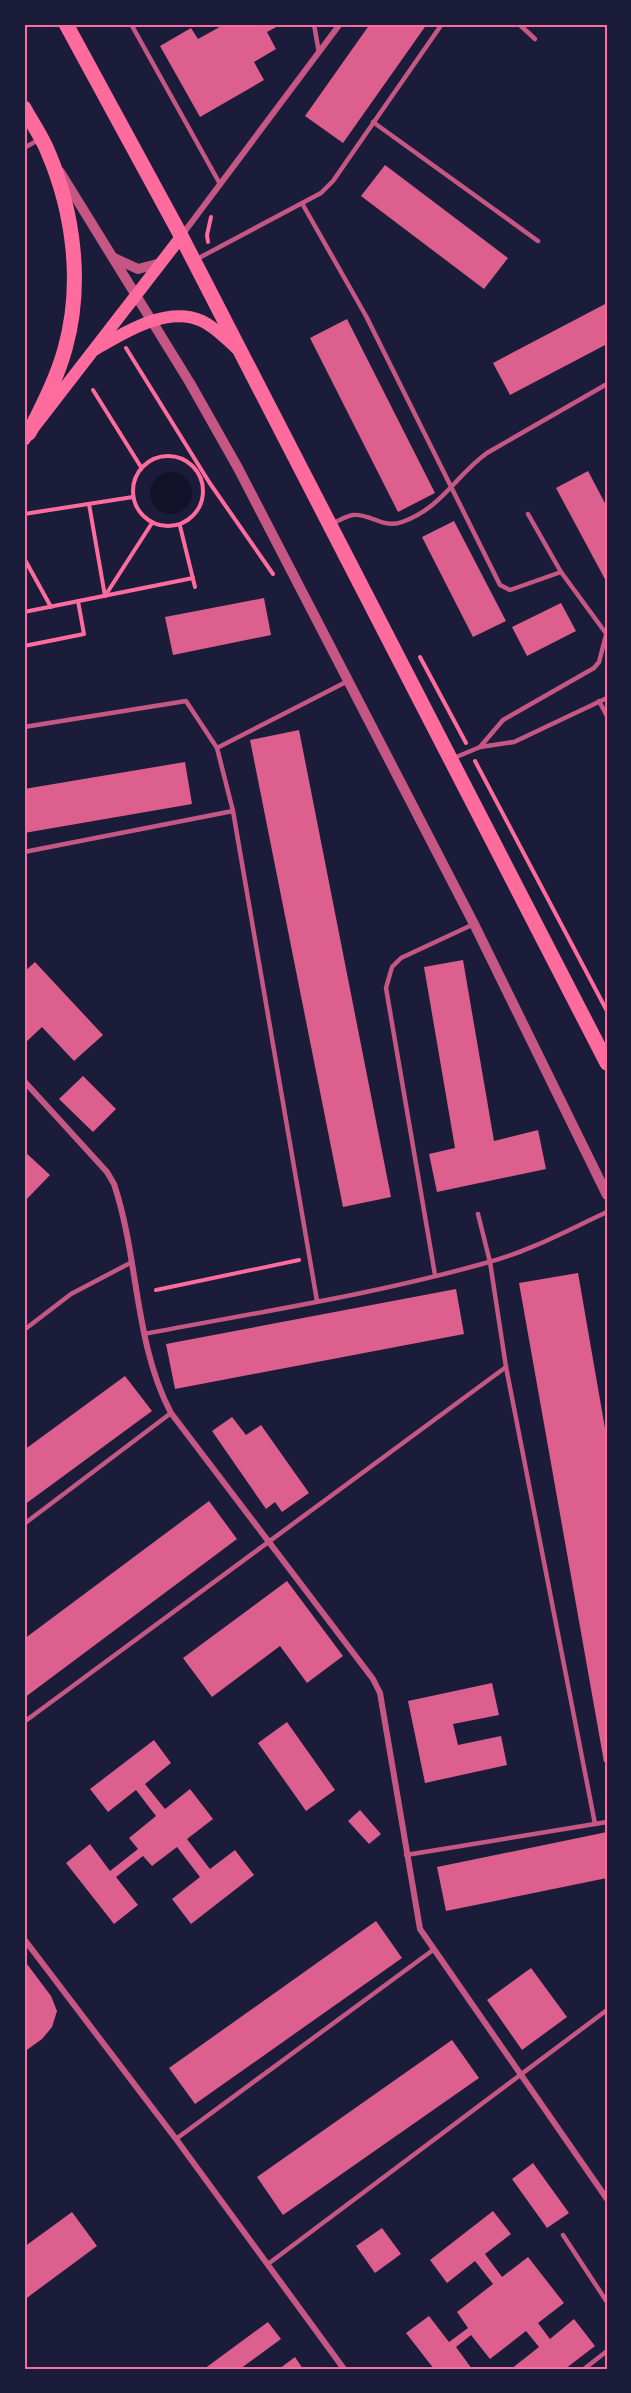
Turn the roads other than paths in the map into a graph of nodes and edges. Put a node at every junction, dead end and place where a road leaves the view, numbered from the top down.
1 (66, 24) edge
2 (131, 24) edge
3 (314, 24) edge
4 (340, 24) edge
5 (442, 24) edge
6 (519, 24) edge
7 (535, 39) dead end
8 (319, 53) junction
9 (24, 108) edge
10 (373, 122) junction
11 (44, 145) junction
12 (24, 148) edge
13 (220, 184) junction
14 (303, 205) junction
15 (181, 237) junction
16 (538, 241) dead end
17 (109, 254) junction
18 (193, 261) junction
19 (161, 263) junction
20 (135, 296) junction
21 (151, 322) junction
22 (90, 352) junction
23 (241, 353) junction
24 (607, 384) edge
25 (27, 436) edge
26 (452, 487) junction
27 (528, 514) dead end
28 (329, 525) junction
29 (561, 572) junction
30 (606, 632) edge
31 (348, 681) junction
32 (607, 698) edge
33 (599, 701) junction
34 (607, 716) edge
35 (24, 727) edge
36 (480, 747) junction
37 (217, 748) junction
38 (452, 759) junction
39 (233, 811) junction
40 (24, 852) edge
41 (474, 924) junction
42 (607, 1063) edge
43 (24, 1081) edge
44 (607, 1195) edge
45 (607, 1212) edge
46 (478, 1214) dead end
47 (132, 1262) junction
48 (490, 1262) junction
49 (435, 1275) junction
50 (317, 1301) junction
51 (24, 1330) edge
52 (144, 1334) junction
53 (506, 1367) junction
54 (171, 1413) junction
55 (24, 1524) edge
56 (267, 1541) junction
57 (24, 1722) edge
58 (607, 1822) edge
59 (595, 1824) junction
60 (406, 1855) junction
61 (24, 1939) edge
62 (433, 1950) junction
63 (607, 2010) edge
64 (521, 2076) junction
65 (176, 2139) junction
66 (607, 2199) edge
67 (563, 2235) dead end
68 (268, 2265) junction
69 (607, 2302) edge
70 (607, 2351) edge
71 (344, 2369) edge
72 (584, 2369) edge

1 - 15 main road
2 - 13 lane
3 - 8 lane
4 - 8 street
5 - 10 lane
6 - 7 lane
8 - 13 street
9 - 11 main road
10 - 14 lane
10 - 16 lane
11 - 12 lane
11 - 17 street
11 - 25 main road
13 - 15 street
14 - 18 lane
14 - 26 lane
15 - 18 main road
15 - 19 main road
17 - 19 street
17 - 20 street
18 - 23 main road
19 - 20 main road
20 - 21 street
20 - 22 main road
21 - 22 main road
21 - 23 main road
21 - 31 street
22 - 25 main road
23 - 28 main road
24 - 26 lane
26 - 28 lane
26 - 29 lane
27 - 29 lane
28 - 38 main road
29 - 30 lane
30 - 36 lane
31 - 37 lane
31 - 41 street
32 - 33 lane
33 - 34 lane
33 - 36 lane
35 - 37 lane
36 - 38 lane
37 - 39 lane
38 - 42 main road
39 - 40 lane
39 - 50 lane
41 - 44 street
41 - 49 lane
43 - 47 street
45 - 48 lane
46 - 48 lane
47 - 51 lane
47 - 52 street
48 - 49 lane
48 - 53 lane
49 - 50 lane
50 - 52 lane
52 - 54 street
53 - 56 lane
53 - 59 lane
54 - 55 lane
54 - 56 street
56 - 57 lane
56 - 60 street
58 - 59 lane
59 - 60 lane
60 - 62 street
61 - 65 street
62 - 64 street
62 - 65 lane
63 - 64 lane
64 - 66 street
64 - 68 lane
65 - 68 street
67 - 69 lane
68 - 71 street
70 - 72 lane

